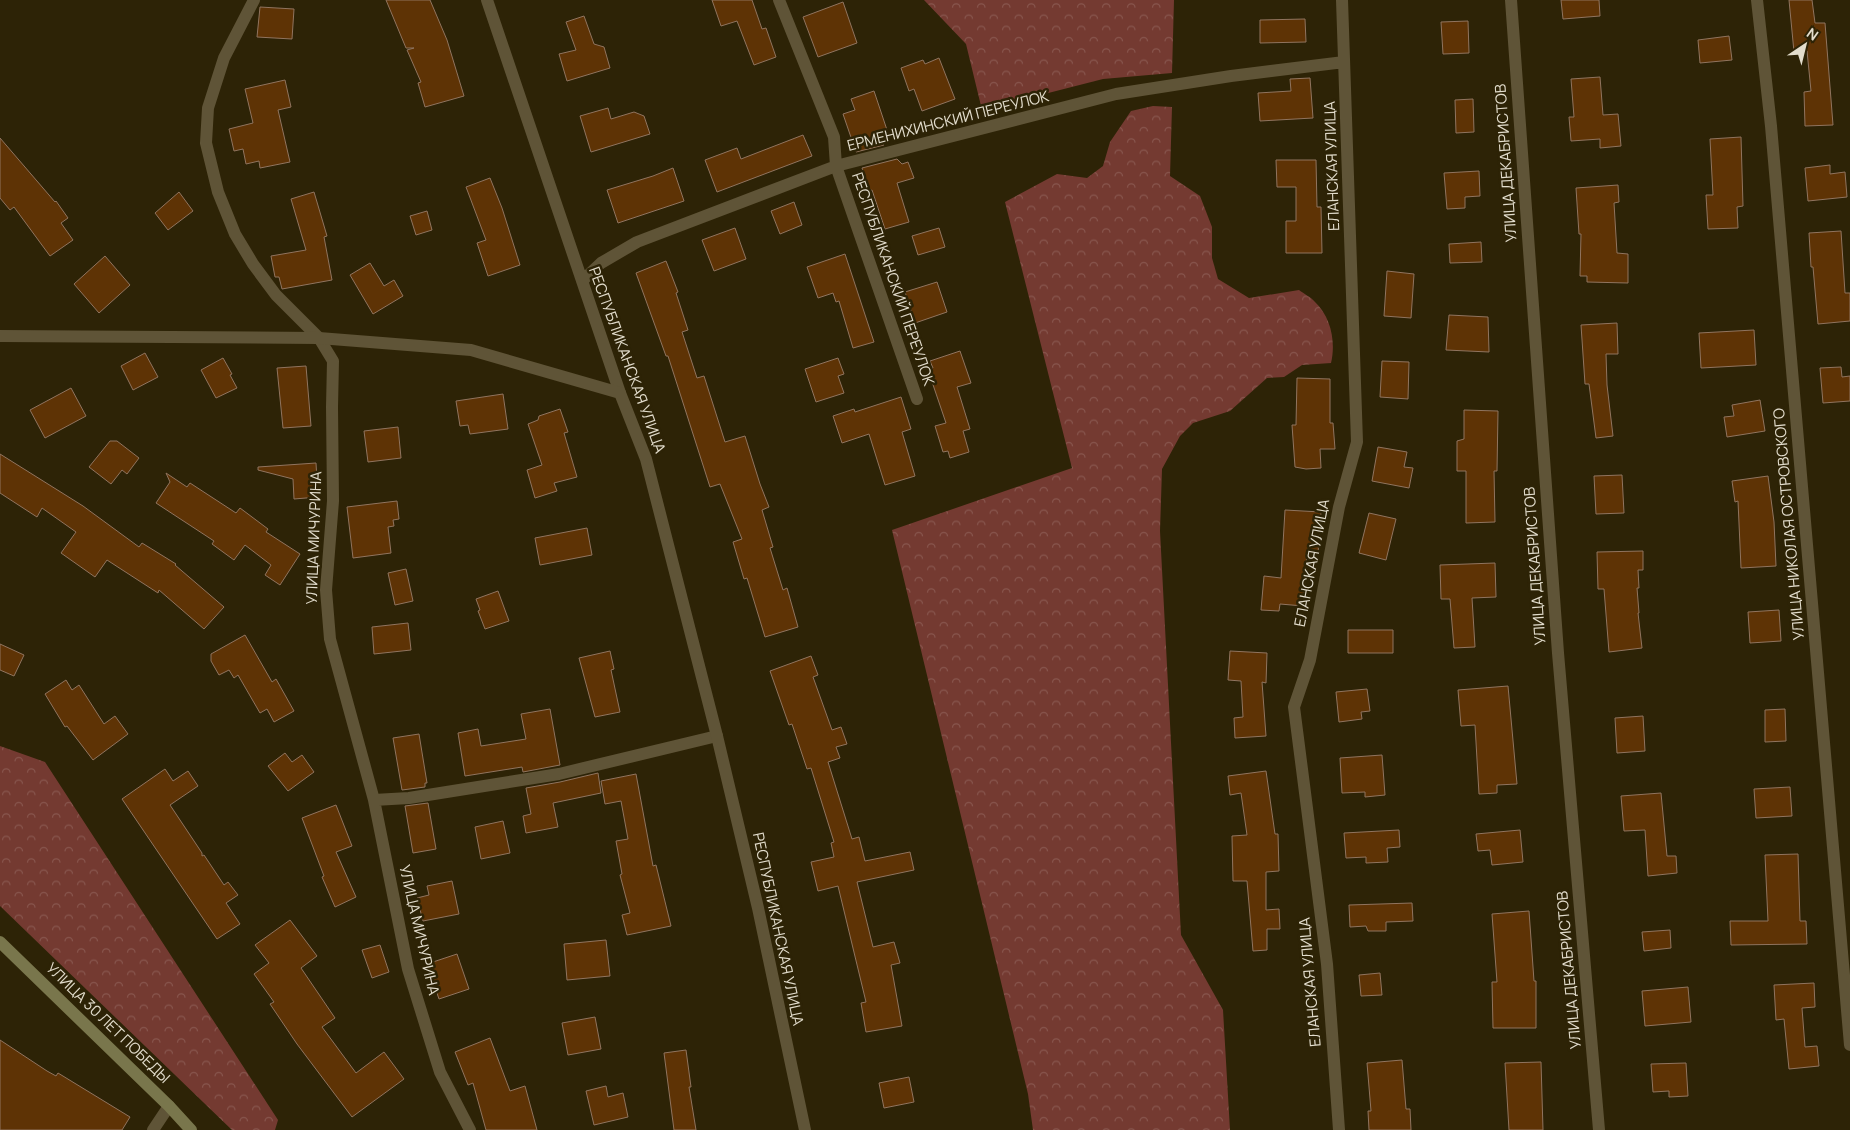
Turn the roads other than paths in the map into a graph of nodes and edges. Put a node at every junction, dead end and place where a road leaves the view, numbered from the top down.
1 (254, 0) edge
2 (487, 0) edge
3 (780, 0) edge
4 (1342, 0) edge
5 (1511, 0) edge
6 (1758, 0) edge
7 (1344, 62) junction
8 (836, 166) junction
9 (582, 281) junction
10 (0, 336) edge
11 (319, 338) junction
12 (620, 393) junction
13 (917, 399) dead end
14 (717, 736) junction
15 (374, 800) junction
16 (0, 942) edge
17 (1850, 1044) edge
18 (169, 1106) junction
19 (153, 1130) edge
20 (191, 1130) edge
21 (470, 1130) edge
22 (804, 1130) edge
23 (1339, 1130) edge
24 (1599, 1130) edge

1 - 11 street, УЛИЦА МИЧУРИНА
2 - 9 street, РЕСПУБЛИКАНСКАЯ УЛИЦА
3 - 8 street, РЕСПУБЛИКАНСКИЙ ПЕРЕУЛОК
4 - 7 street, ЕЛАНСКАЯ УЛИЦА
5 - 24 street, УЛИЦА ДЕКАБРИСТОВ
6 - 17 street, УЛИЦА НИКОЛАЯ ОСТРОВСКОГО
7 - 8 street, ЕРМЕНИХИНСКИЙ ПЕРЕУЛОК
7 - 23 street, ЕЛАНСКАЯ УЛИЦА
8 - 9 street, ЕРМЕНИХИНСКИЙ ПЕРЕУЛОК
8 - 13 street, РЕСПУБЛИКАНСКИЙ ПЕРЕУЛОК
9 - 12 street, РЕСПУБЛИКАНСКАЯ УЛИЦА
10 - 11 street
11 - 12 street
11 - 15 street, УЛИЦА МИЧУРИНА
12 - 14 street, РЕСПУБЛИКАНСКАЯ УЛИЦА
14 - 15 street
14 - 22 street, РЕСПУБЛИКАНСКАЯ УЛИЦА
15 - 21 street, УЛИЦА МИЧУРИНА
16 - 18 main road, УЛИЦА 30 ЛЕТ ПОБЕДЫ
18 - 19 street
18 - 20 main road, УЛИЦА 30 ЛЕТ ПОБЕДЫ

